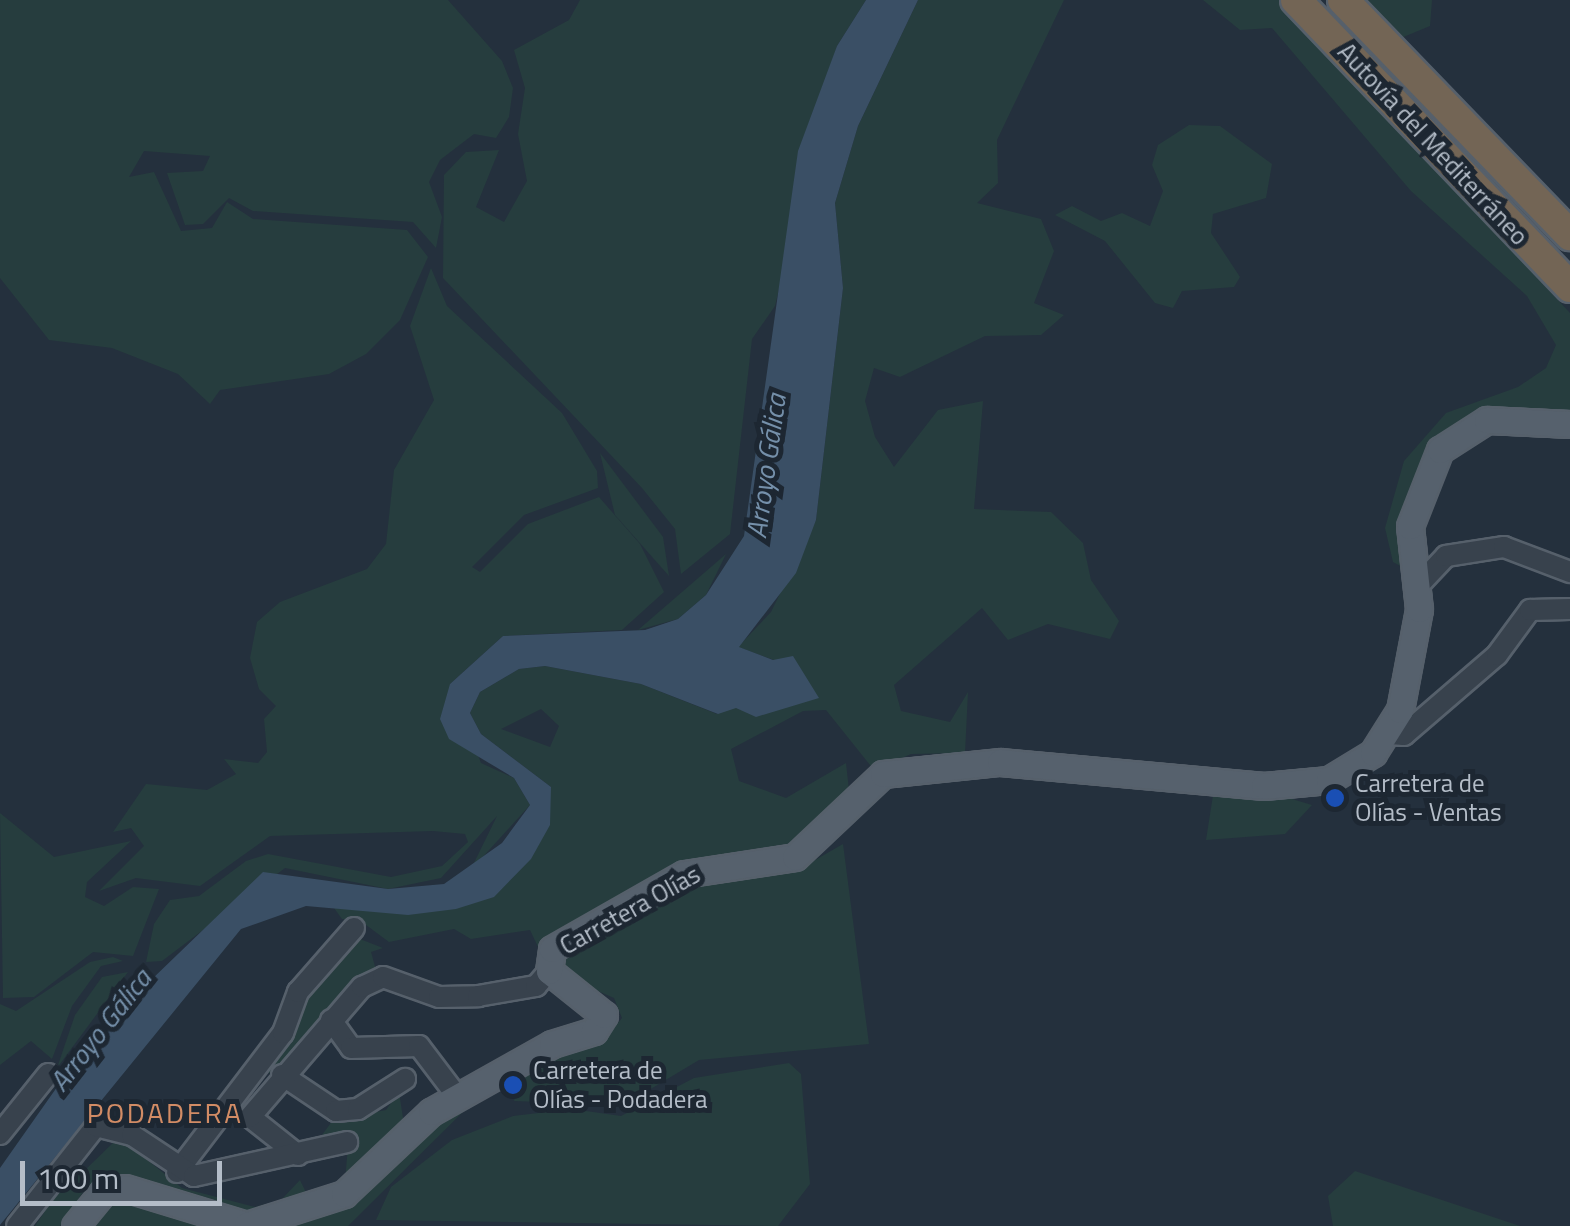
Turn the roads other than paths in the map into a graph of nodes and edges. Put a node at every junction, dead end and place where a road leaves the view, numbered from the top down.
1 (1343, 0) edge
2 (1299, 3) edge
3 (1570, 234) edge
4 (1570, 287) edge
5 (1570, 424) edge
6 (1570, 572) edge
7 (1417, 587) junction
8 (1570, 609) edge
9 (1381, 743) junction
10 (354, 928) dead end
11 (549, 971) junction
12 (332, 1020) junction
13 (48, 1074) dead end
14 (282, 1075) junction
15 (404, 1079) dead end
16 (456, 1096) junction
17 (0, 1134) edge
18 (347, 1142) dead end
19 (298, 1154) junction
20 (176, 1172) junction
21 (19, 1225) edge
22 (75, 1226) edge

1 - 3 highway, Autovía del Mediterráneo
2 - 4 highway, Autovía del Mediterráneo
5 - 7 main road
6 - 7 street
7 - 9 main road
8 - 9 street
9 - 11 main road, Carretera Olías
10 - 20 street
11 - 12 street
11 - 16 main road, Carretera Olías
12 - 14 street
12 - 16 street
13 - 17 street
14 - 15 street
14 - 19 street
16 - 22 main road, Carretera Olías
18 - 19 street
19 - 20 street
20 - 21 street

